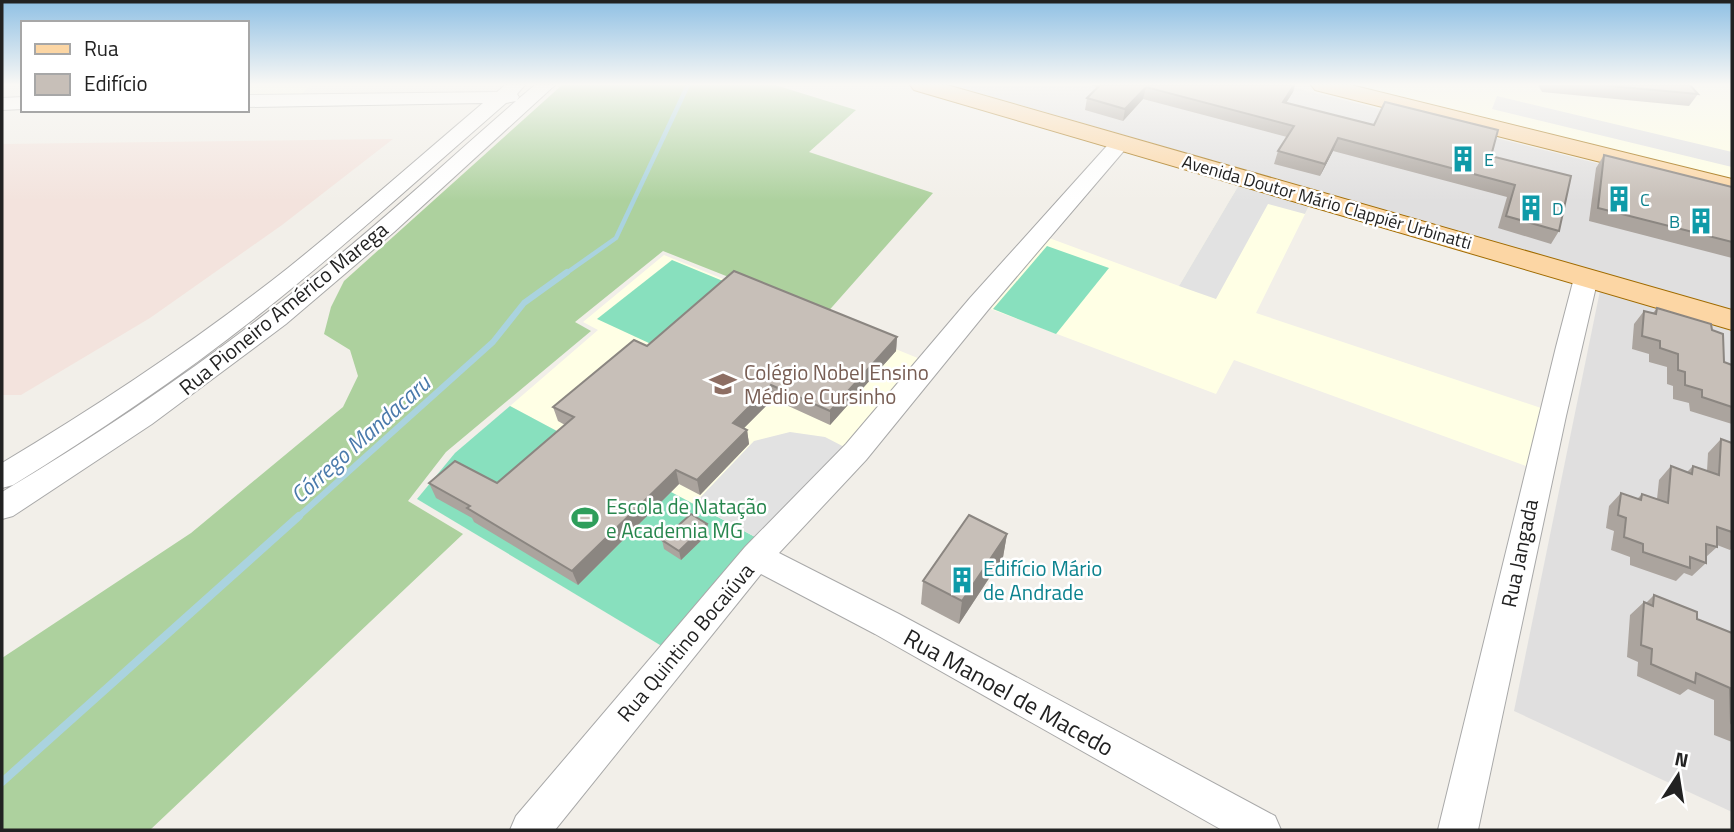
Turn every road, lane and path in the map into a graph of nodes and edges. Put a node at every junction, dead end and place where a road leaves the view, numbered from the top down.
1 (474, 124) edge
2 (490, 124) edge
3 (1058, 124) edge
4 (1479, 124) edge
5 (1121, 142) junction
6 (1732, 187) edge
7 (1586, 278) junction
8 (1732, 320) edge
9 (2, 477) edge
10 (2, 508) edge
11 (756, 556) junction
12 (530, 830) edge
13 (1261, 830) edge
14 (1458, 830) edge

1 - 9 street, Rua Pioneiro Américo Marega
2 - 10 street, Rua Pioneiro Américo Marega
3 - 5 main road, Avenida Doutor Mário Clappiér Urbinatti
4 - 6 main road
5 - 7 main road, Avenida Doutor Mário Clappiér Urbinatti
5 - 11 street, Rua Quintino Bocaiúva
7 - 8 main road, Avenida Doutor Mário Clappiér Urbinatti
7 - 14 street, Rua Jangada
11 - 12 street, Rua Quintino Bocaiúva
11 - 13 street, Rua Manoel de Macedo

